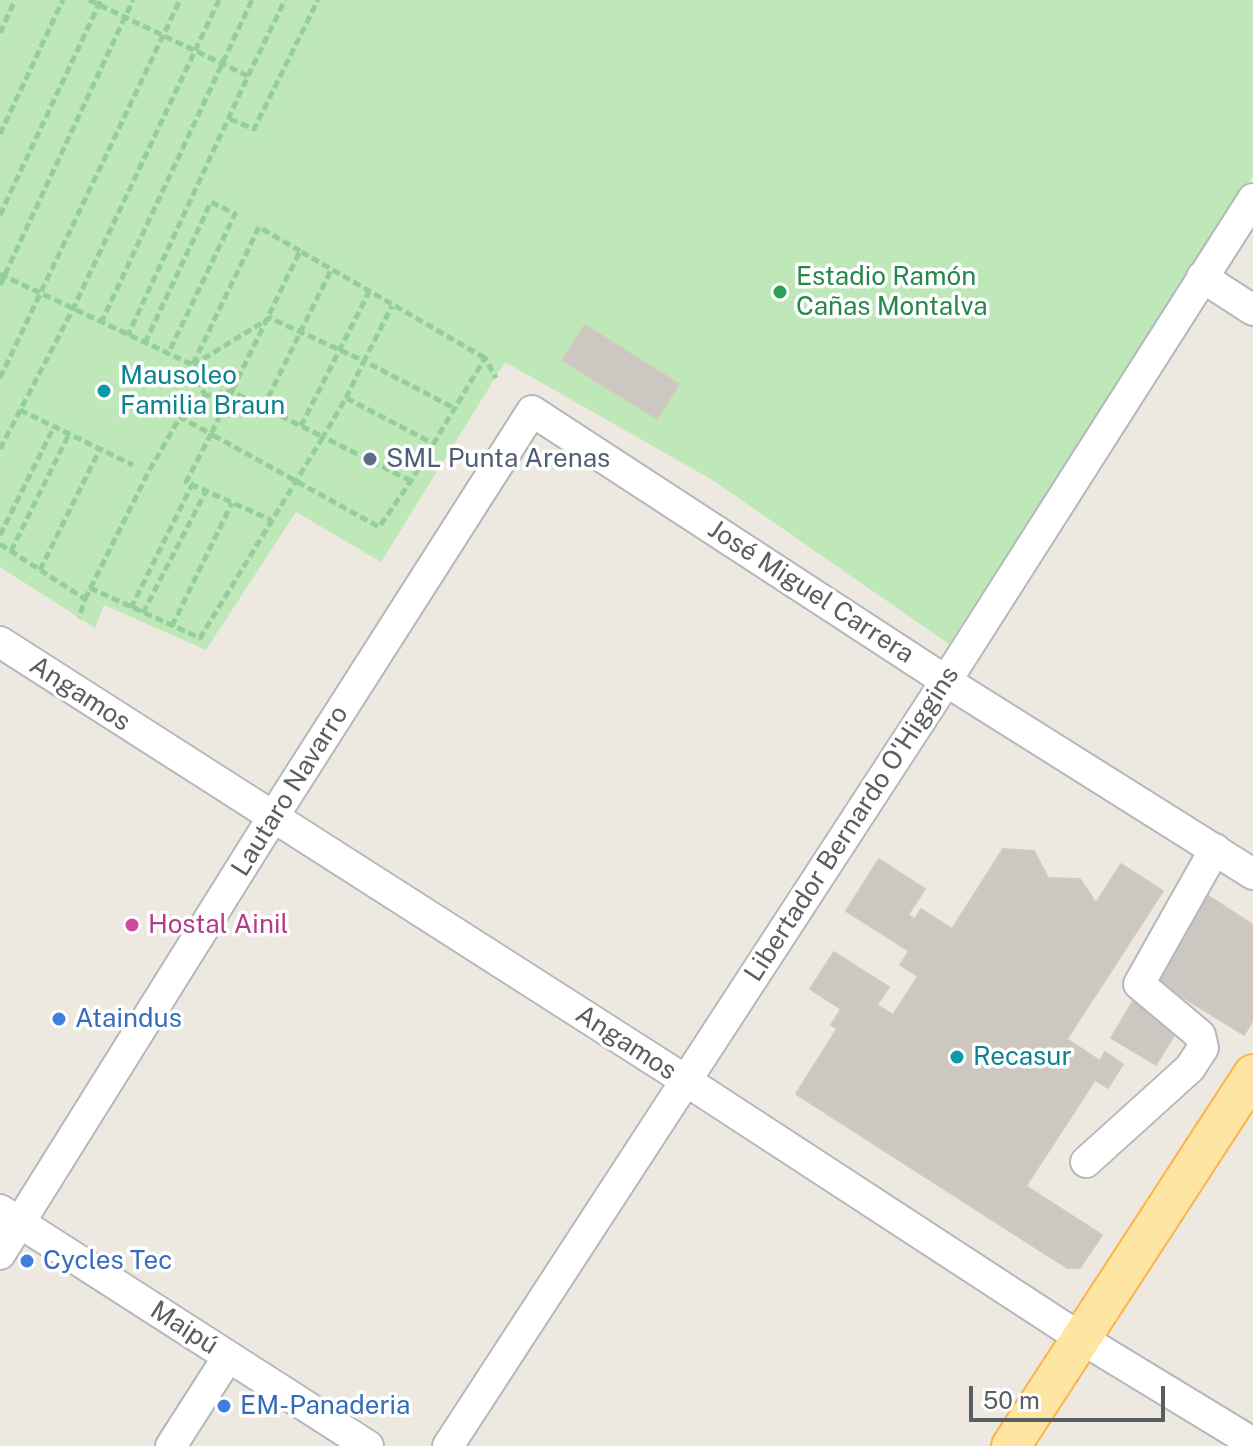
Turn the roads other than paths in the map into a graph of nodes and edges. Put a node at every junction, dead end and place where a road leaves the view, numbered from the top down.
1 (1253, 199) edge
2 (1202, 277) junction
3 (1253, 310) edge
4 (532, 411) joint
5 (0, 642) edge
6 (946, 681) junction
7 (273, 817) junction
8 (1215, 849) junction
9 (1253, 874) edge
10 (1253, 1074) edge
11 (685, 1080) junction
12 (1086, 1162) dead end
13 (10, 1216) edge
14 (0, 1254) edge
15 (1082, 1339) junction
16 (228, 1357) junction
17 (1253, 1443) edge
18 (171, 1446) edge
19 (368, 1446) edge
20 (448, 1446) edge
21 (1011, 1446) edge

1 - 2 street, Libertador Bernardo O'Higgins
2 - 3 street
2 - 6 street, Libertador Bernardo O'Higgins
4 - 6 street, José Miguel Carrera
4 - 7 street, Lautaro Navarro
5 - 7 street, Angamos
6 - 8 street, José Miguel Carrera
6 - 11 street, Libertador Bernardo O'Higgins
7 - 11 street, Angamos
7 - 13 street, Lautaro Navarro
8 - 9 street, José Miguel Carrera
8 - 12 street
10 - 15 main road
11 - 15 street, Angamos
11 - 20 street, Libertador Bernardo O'Higgins
13 - 14 street, Lautaro Navarro
13 - 16 street, Maipú
15 - 17 street, Angamos
15 - 21 main road
16 - 18 street
16 - 19 street, Maipú

